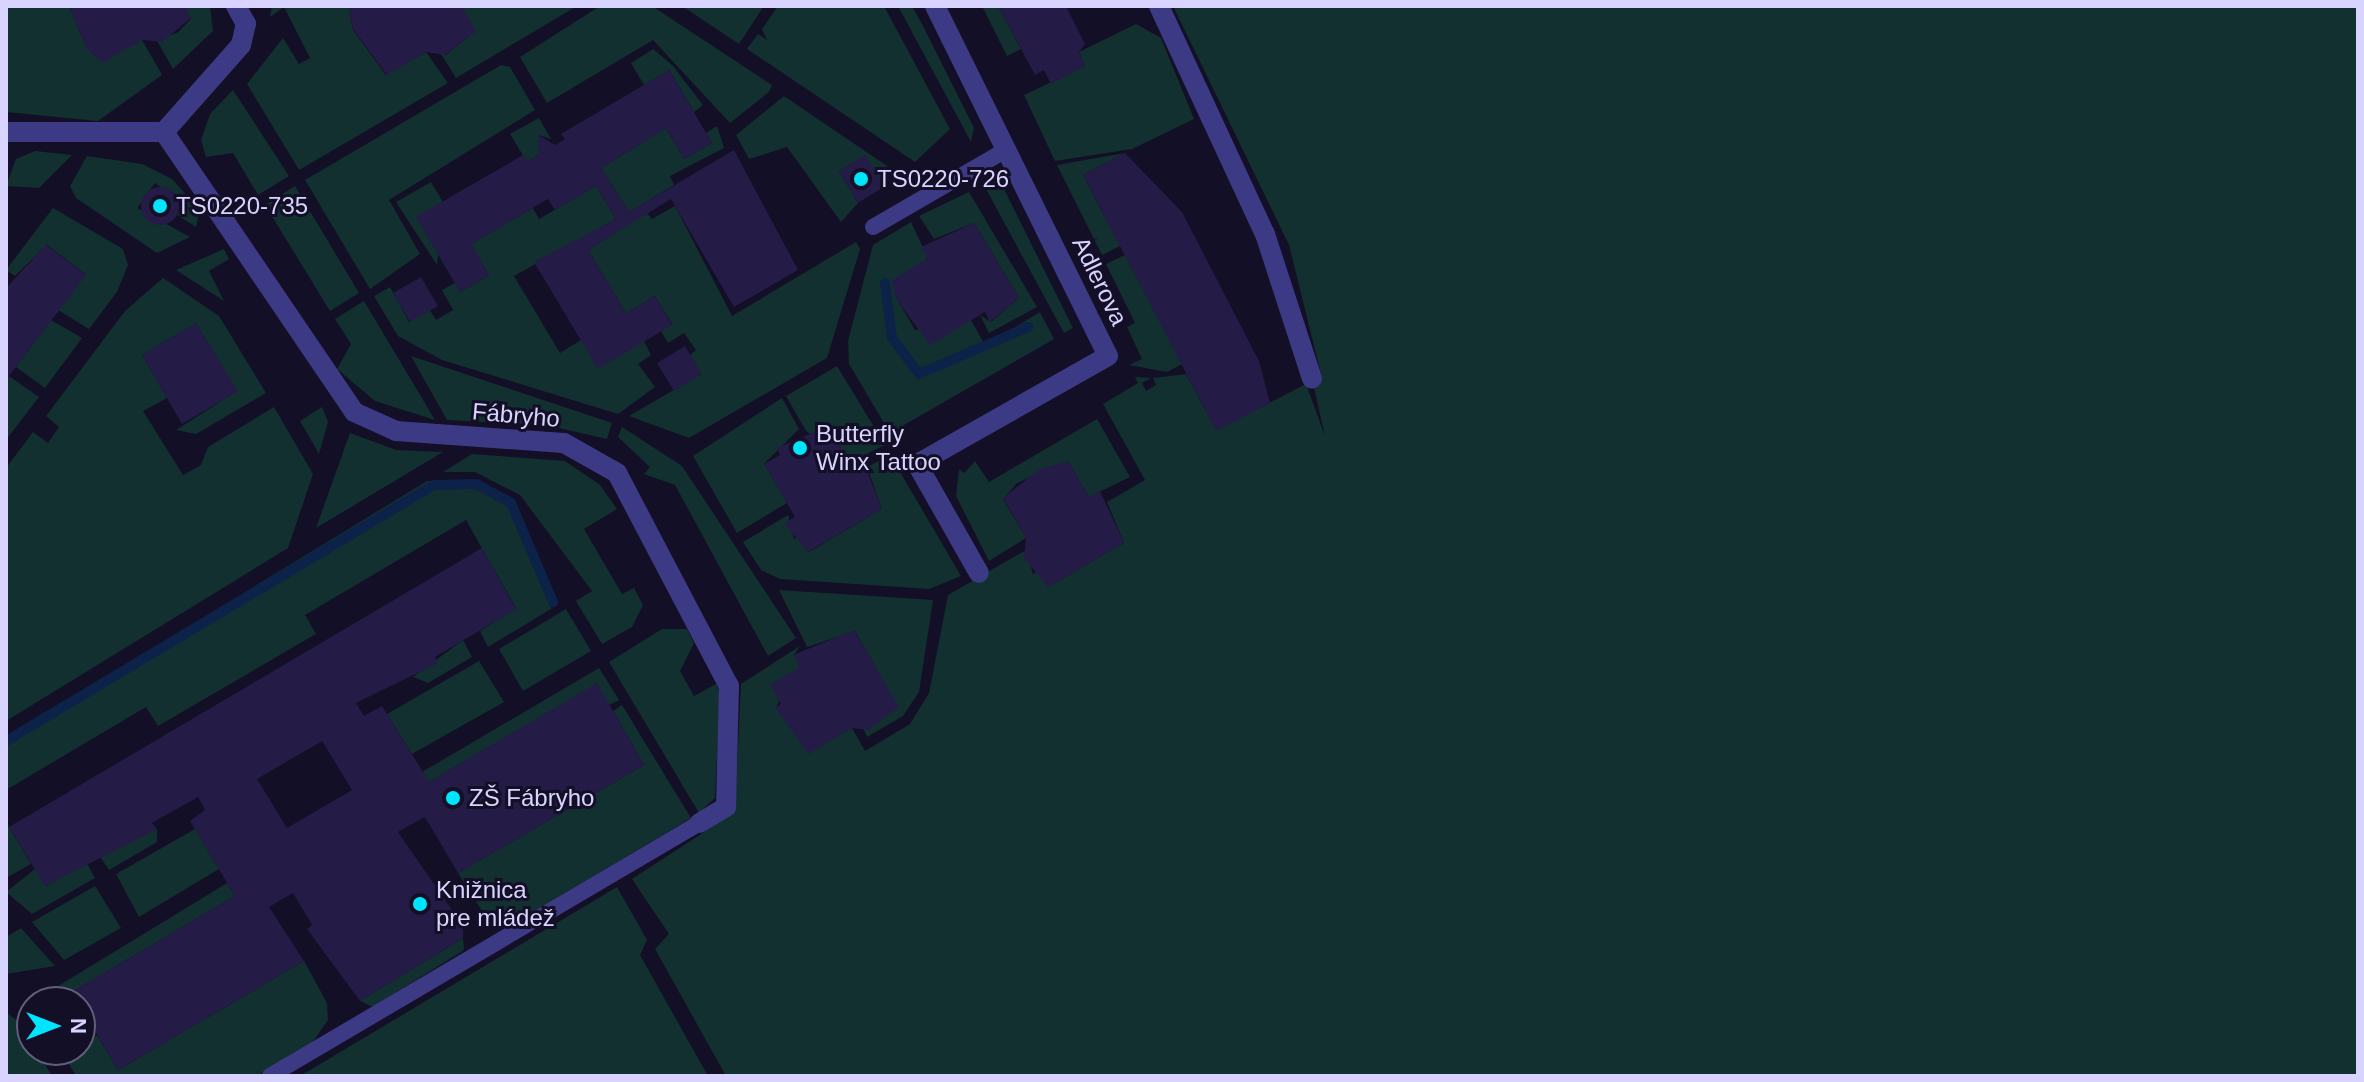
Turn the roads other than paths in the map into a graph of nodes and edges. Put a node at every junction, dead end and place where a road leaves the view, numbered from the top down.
1 (236, 6) edge
2 (935, 6) edge
3 (1159, 6) edge
4 (164, 132) junction
5 (6, 133) edge
6 (1006, 150) junction
7 (873, 227) dead end
8 (1312, 379) dead end
9 (979, 573) dead end
10 (699, 823) joint
11 (270, 1076) edge

1 - 4 street
2 - 6 street, Adlerova
3 - 8 street
4 - 5 street
4 - 10 street, Fábryho
6 - 7 lane
6 - 9 street, Adlerova
10 - 11 lane

